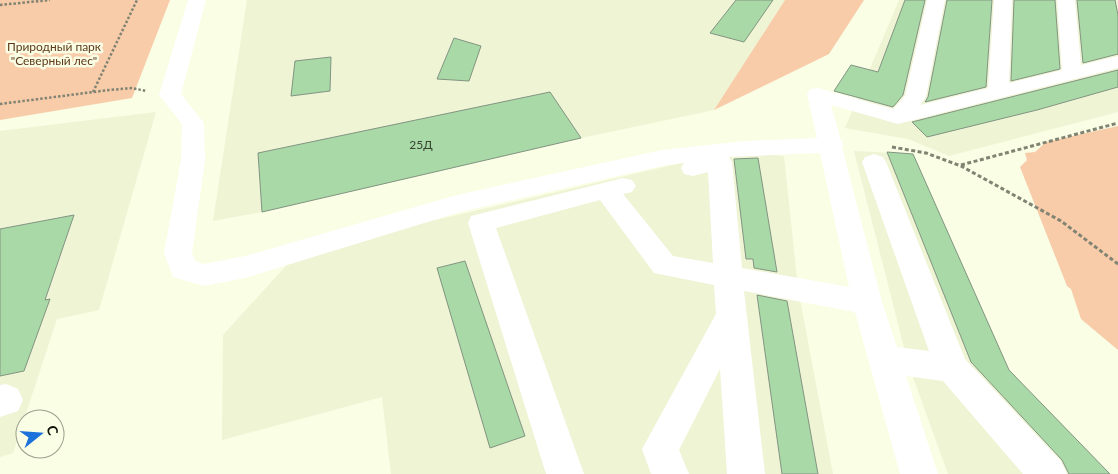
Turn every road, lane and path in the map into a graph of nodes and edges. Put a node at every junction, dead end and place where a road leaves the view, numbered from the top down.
1 (50, 0) edge
2 (137, 0) edge
3 (197, 0) edge
4 (936, 0) edge
5 (1004, 0) edge
6 (1066, 0) edge
7 (0, 5) edge
8 (1118, 62) edge
9 (1072, 74) junction
10 (93, 92) junction
11 (998, 92) junction
12 (170, 95) junction
13 (0, 104) edge
14 (898, 117) junction
15 (1118, 123) edge
16 (832, 145) junction
17 (879, 154) joint
18 (961, 166) junction
19 (606, 191) junction
20 (1118, 264) edge
21 (728, 277) junction
22 (868, 302) junction
23 (732, 314) junction
24 (883, 358) junction
25 (952, 368) junction
26 (565, 474) edge
27 (670, 474) edge
28 (746, 474) edge
29 (919, 474) edge
30 (1048, 474) edge

1 - 7 path
2 - 10 path
3 - 12 lane
4 - 14 lane
5 - 11 lane
6 - 9 lane
8 - 9 lane
9 - 11 lane
10 - 12 path
10 - 13 path
11 - 14 lane
12 - 16 lane
14 - 16 lane
15 - 18 path
16 - 22 lane
17 - 18 path
17 - 25 lane
18 - 20 path
19 - 21 lane
19 - 21 lane
19 - 26 lane
21 - 22 lane
21 - 23 lane
22 - 24 lane
23 - 27 lane
23 - 28 lane
24 - 25 lane
24 - 29 lane
25 - 30 lane

